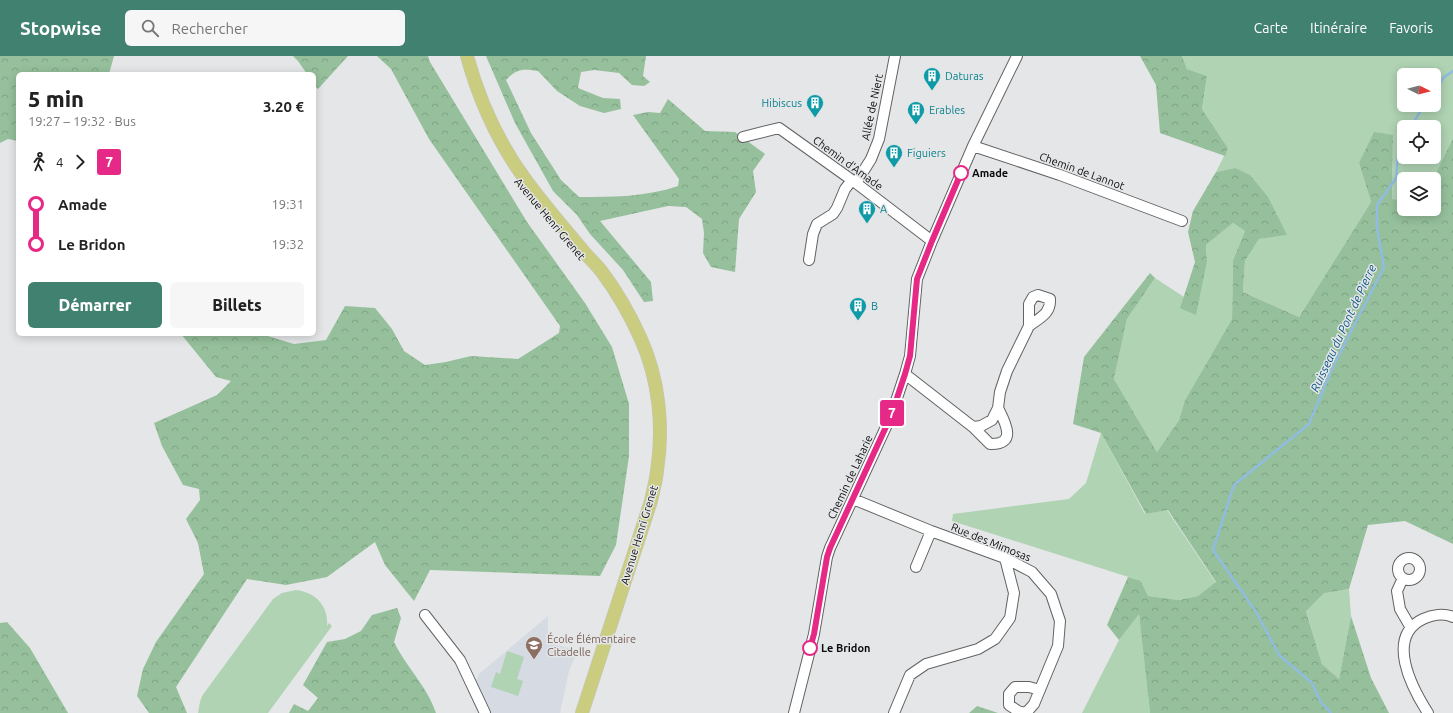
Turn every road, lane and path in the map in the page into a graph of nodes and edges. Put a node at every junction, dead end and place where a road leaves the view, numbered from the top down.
1 (459, 56) edge
2 (467, 56) edge
3 (895, 56) edge
4 (1017, 56) edge
5 (743, 138) dead end
6 (973, 146) junction
7 (854, 182) junction
8 (1182, 221) dead end
9 (932, 241) junction
10 (809, 260) dead end
11 (612, 289) junction
12 (1029, 326) dead end
13 (905, 374) junction
14 (998, 408) junction
15 (973, 427) junction
16 (853, 499) junction
17 (931, 531) junction
18 (1005, 558) junction
19 (916, 567) dead end
20 (1403, 578) dead end
21 (425, 615) dead end
22 (1453, 617) edge
23 (1411, 628) junction
24 (1040, 690) junction
25 (484, 713) edge
26 (582, 713) edge
27 (794, 713) edge
28 (896, 713) edge
29 (1026, 713) edge
30 (1428, 713) edge

1 - 11 main road, Avenue Henri Grenet
2 - 11 main road, Avenue Henri Grenet
3 - 7 street, Allée de Niert
4 - 6 street, Chemin de Laharie
5 - 7 street, Chemin d'Amade
6 - 8 street, Chemin de Lannot
6 - 9 street, Chemin de Laharie
7 - 9 street, Chemin d'Amade
7 - 10 street, Allée de Niert
9 - 13 street, Chemin de Laharie
11 - 26 main road, Avenue Henri Grenet
12 - 14 street
13 - 15 street
13 - 16 street, Chemin de Laharie
14 - 15 street
14 - 15 street
16 - 17 street, Rue des Mimosas
16 - 27 street, Chemin de Laharie
17 - 18 street, Rue des Mimosas
17 - 19 street
18 - 24 street, Rue des Mimosas
18 - 28 street
20 - 23 street
21 - 25 street
22 - 23 street
23 - 30 street
24 - 29 street, Rue des Mimosas
24 - 29 street, Rue des Mimosas

